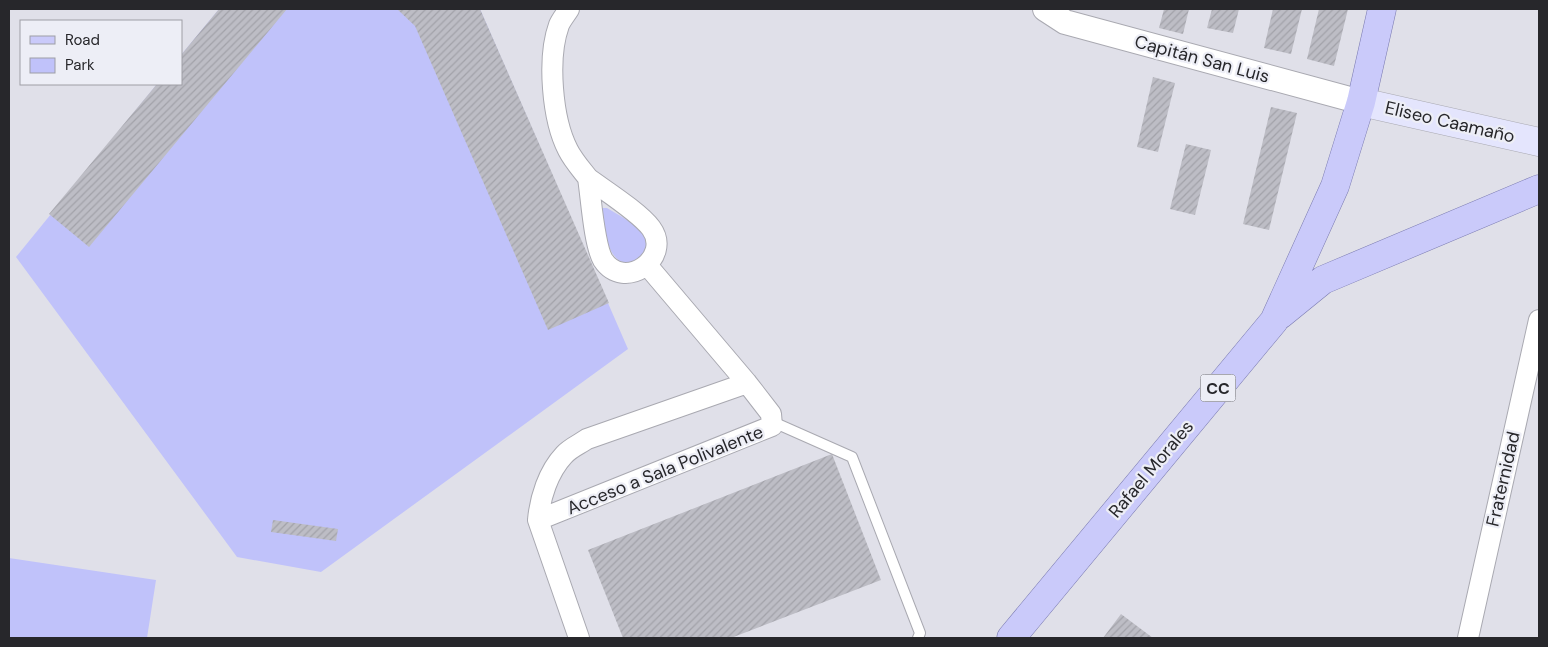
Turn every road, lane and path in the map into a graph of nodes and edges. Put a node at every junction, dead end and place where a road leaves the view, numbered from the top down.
1 (1382, 9) edge
2 (1054, 12) edge
3 (560, 14) edge
4 (1361, 102) junction
5 (1539, 142) edge
6 (588, 178) junction
7 (1539, 189) edge
8 (647, 265) junction
9 (1539, 320) edge
10 (1274, 321) junction
11 (747, 382) junction
12 (1532, 384) edge
13 (773, 422) junction
14 (538, 520) junction
15 (579, 638) edge
16 (918, 638) edge
17 (1011, 638) edge
18 (1468, 638) edge

1 - 4 main road, CC
2 - 4 street, Capitán San Luis
3 - 6 street
4 - 5 main road, Eliseo Caamaño
4 - 10 main road, Rafael Morales / CC
6 - 8 street
6 - 8 street
7 - 10 main road
8 - 11 street
9 - 12 street, Fraternidad
10 - 17 main road, Rafael Morales / CC
11 - 13 street, Acceso a Sala Polivalente
11 - 14 street, Acceso a Sala Polivalente
12 - 18 street, Fraternidad
13 - 14 street, Acceso a Sala Polivalente
13 - 16 lane
14 - 15 street, Acceso a Sala Polivalente

